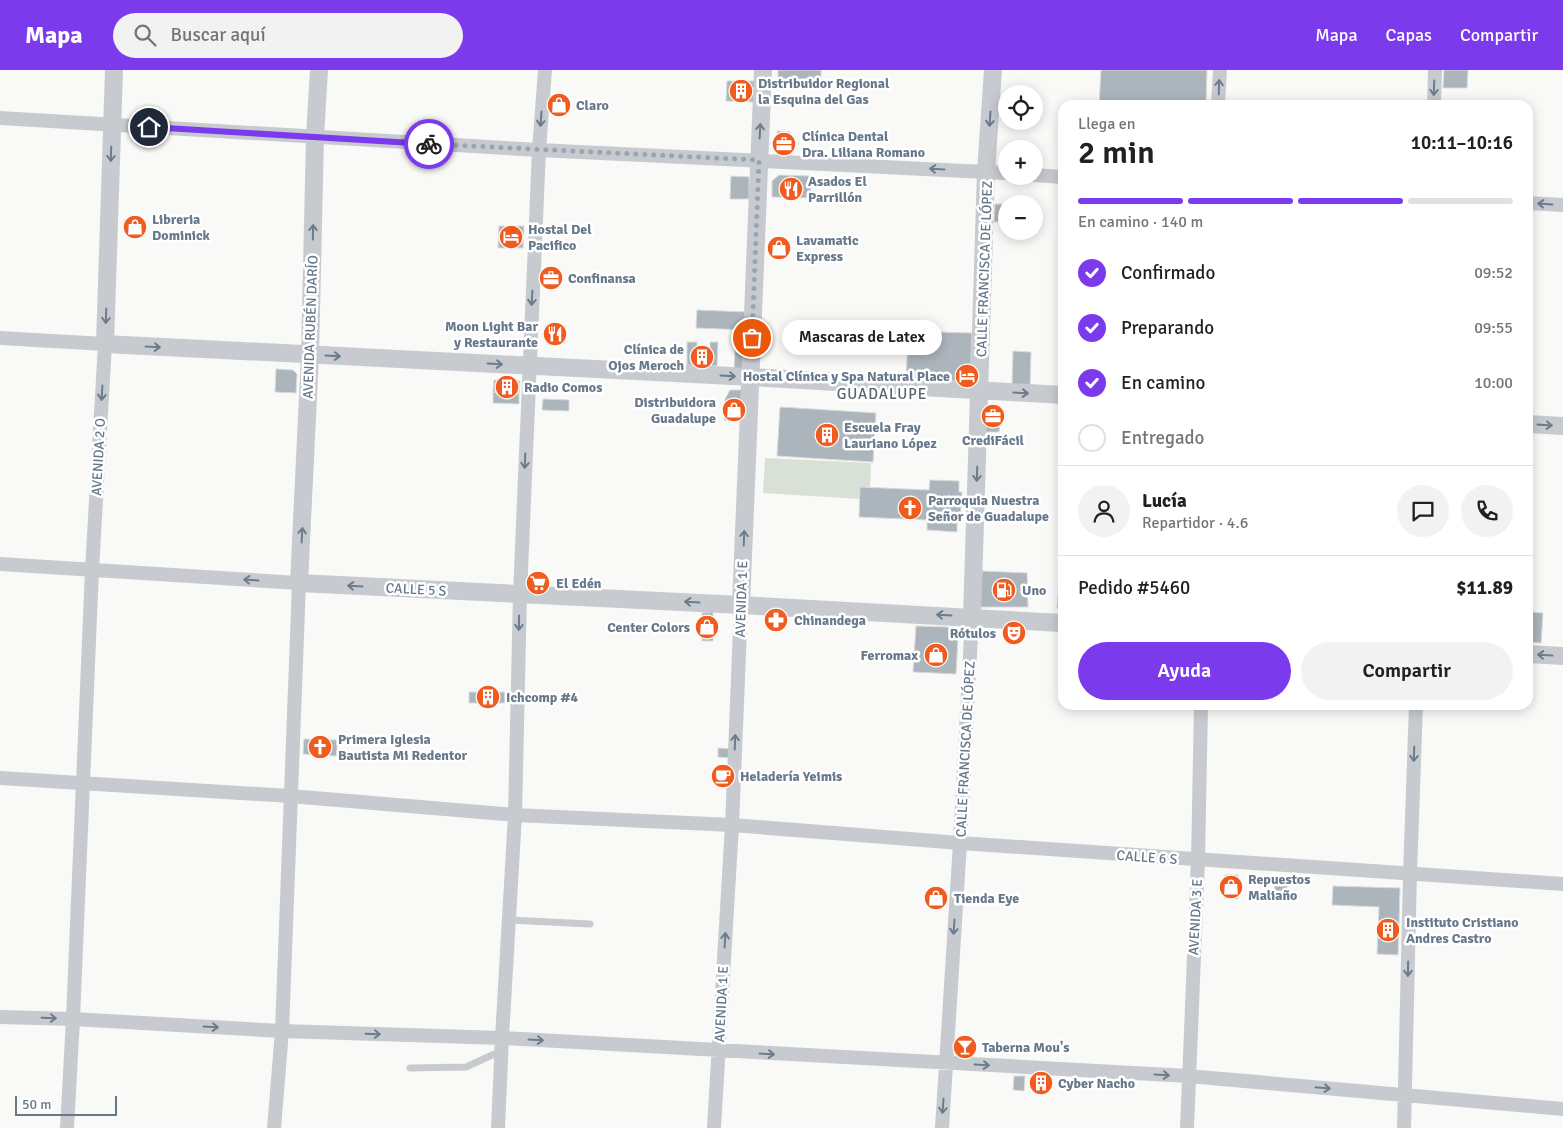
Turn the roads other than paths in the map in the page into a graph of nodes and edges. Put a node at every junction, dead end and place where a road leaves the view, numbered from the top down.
1 (114, 70) edge
2 (319, 70) edge
3 (545, 70) edge
4 (763, 70) edge
5 (993, 70) edge
6 (1220, 70) edge
7 (1435, 70) edge
8 (1218, 100) edge
9 (1434, 100) edge
10 (0, 118) edge
11 (112, 124) junction
12 (315, 138) junction
13 (539, 150) junction
14 (759, 160) junction
15 (986, 172) junction
16 (998, 173) edge
17 (1043, 176) edge
18 (1058, 177) edge
19 (1533, 203) edge
20 (1563, 205) edge
21 (0, 338) edge
22 (105, 344) junction
23 (310, 355) junction
24 (529, 366) junction
25 (751, 377) junction
26 (980, 390) junction
27 (1058, 395) edge
28 (1533, 424) edge
29 (1563, 426) edge
30 (0, 564) edge
31 (92, 570) junction
32 (300, 583) junction
33 (520, 594) junction
34 (741, 604) junction
35 (972, 617) junction
36 (1058, 623) edge
37 (1533, 654) edge
38 (1563, 656) edge
39 (1201, 710) edge
40 (1416, 710) edge
41 (0, 778) edge
42 (83, 783) junction
43 (290, 796) junction
44 (515, 815) junction
45 (732, 825) junction
46 (960, 843) junction
47 (1198, 860) junction
48 (1410, 874) junction
49 (1563, 884) edge
50 (509, 920) junction
51 (590, 924) dead end
52 (0, 1017) edge
53 (74, 1019) junction
54 (282, 1031) junction
55 (502, 1044) junction
56 (718, 1051) junction
57 (946, 1064) junction
58 (410, 1068) dead end
59 (1188, 1076) junction
60 (1406, 1096) junction
61 (1563, 1109) edge
62 (67, 1128) edge
63 (274, 1128) edge
64 (498, 1128) edge
65 (714, 1128) edge
66 (942, 1128) edge
67 (1187, 1128) edge
68 (1404, 1128) edge

1 - 11 street
2 - 12 street, AVENIDA RUBÉN DARÍO
3 -> 13 street
14 -> 4 street, AVENIDA 1 E
5 -> 15 street, CALLE FRANCISCA DE LÓPEZ
8 -> 6 street
7 -> 9 street
10 - 11 street
11 - 12 street
11 -> 22 street
12 - 13 street
23 -> 12 street, AVENIDA RUBÉN DARÍO
13 - 14 street
13 -> 24 street
15 -> 14 street
14 - 25 street, AVENIDA 1 E
15 - 16 street
15 - 26 street, CALLE FRANCISCA DE LÓPEZ
17 - 18 street
20 -> 19 street
21 - 22 street
22 -> 23 street
22 -> 31 street, AVENIDA 2 O
23 -> 24 street
32 -> 23 street, AVENIDA RUBÉN DARÍO
24 -> 25 street
24 -> 33 street
25 - 26 street
34 -> 25 street, AVENIDA 1 E
26 -> 27 street
26 -> 35 street, CALLE FRANCISCA DE LÓPEZ
28 -> 29 street
30 - 31 street, CALLE 5 S
32 -> 31 street, CALLE 5 S
31 - 42 street, AVENIDA 2 O
33 -> 32 street, CALLE 5 S
32 - 43 street
34 -> 33 street, CALLE 5 S
33 -> 44 street
35 -> 34 street, CALLE 5 S
45 -> 34 street, AVENIDA 1 E
35 - 36 street, CALLE 5 S
35 - 46 street, CALLE FRANCISCA DE LÓPEZ
38 -> 37 street
39 - 47 street, AVENIDA 3 E
40 -> 48 street
41 - 42 street, CALLE 6 S
42 - 43 street, CALLE 6 S
42 - 53 street, AVENIDA 2 O
43 - 44 street, CALLE 6 S
43 - 54 street
44 - 45 street, CALLE 6 S
44 - 50 street
45 - 46 street, CALLE 6 S
56 -> 45 street, AVENIDA 1 E
46 - 47 street, CALLE 6 S
46 -> 57 street, CALLE FRANCISCA DE LÓPEZ
47 - 48 street, CALLE 6 S
47 - 59 street, AVENIDA 3 E
48 - 49 street, CALLE 6 S
48 -> 60 street
50 - 51 lane
50 - 55 street
52 -> 53 street
53 -> 54 street
53 - 62 street, AVENIDA 2 O
54 -> 55 street
54 - 63 street
55 -> 56 street
55 - 58 lane
55 - 64 street
56 -> 57 street
56 - 65 street, AVENIDA 1 E
57 -> 59 street
57 -> 66 street, CALLE FRANCISCA DE LÓPEZ
59 -> 60 street
59 - 67 street, AVENIDA 3 E
60 - 61 street
60 - 68 street

